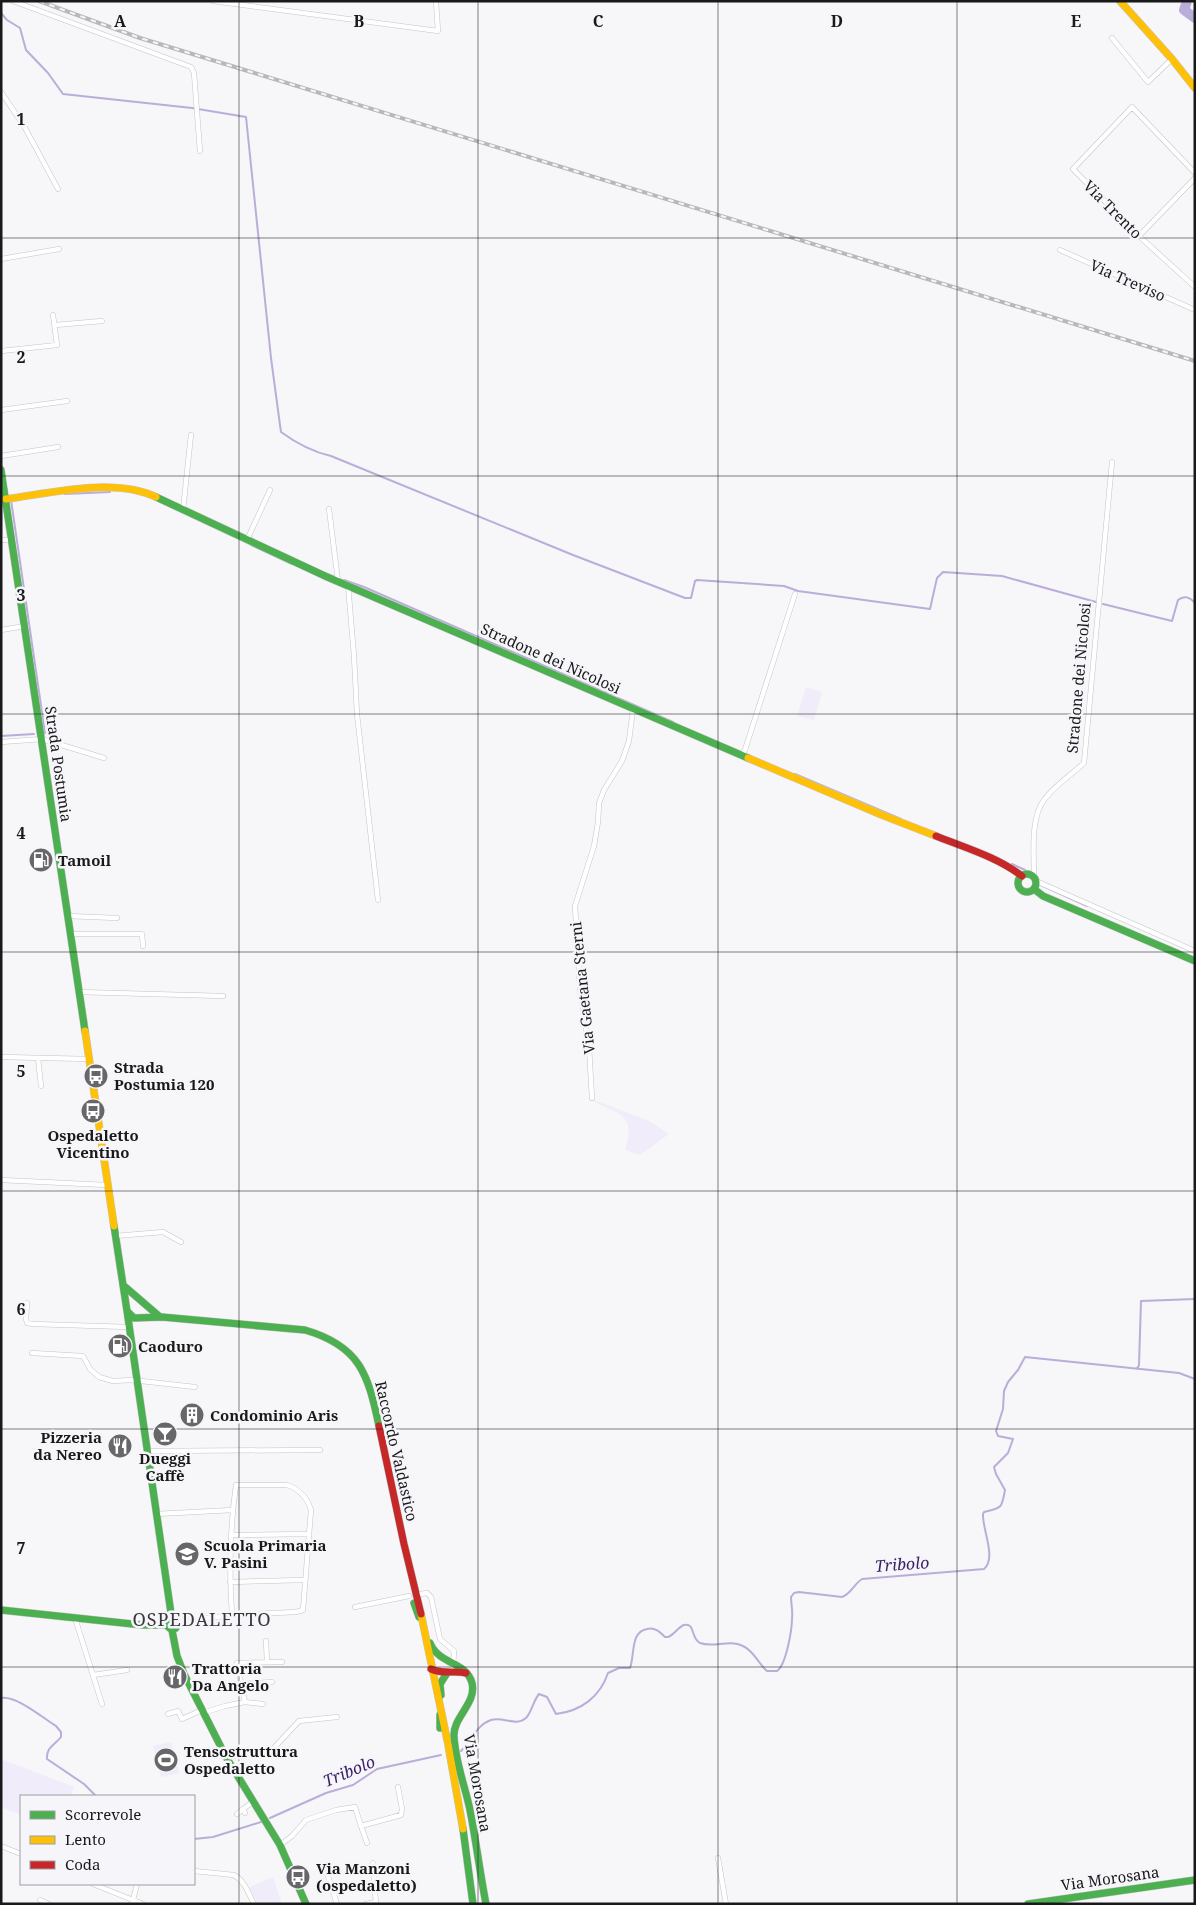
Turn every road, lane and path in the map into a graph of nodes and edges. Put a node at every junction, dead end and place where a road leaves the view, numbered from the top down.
1 (13, 1) edge
2 (213, 1) edge
3 (436, 1) edge
4 (1120, 1) edge
5 (1112, 38) dead end
6 (1172, 59) junction
7 (1195, 88) edge
8 (1, 92) edge
9 (8, 102) junction
10 (3, 105) dead end
11 (200, 151) dead end
12 (1195, 173) edge
13 (1195, 178) edge
14 (58, 189) dead end
15 (1139, 236) junction
16 (60, 249) dead end
17 (1060, 250) dead end
18 (1, 259) edge
19 (1195, 287) edge
20 (1195, 310) edge
21 (53, 314) dead end
22 (102, 321) dead end
23 (55, 325) junction
24 (1, 352) edge
25 (67, 402) dead end
26 (1, 410) edge
27 (191, 434) dead end
28 (58, 447) dead end
29 (1, 456) edge
30 (1112, 462) dead end
31 (1, 470) edge
32 (270, 490) dead end
33 (6, 499) junction
34 (329, 509) dead end
35 (183, 510) junction
36 (1, 540) edge
37 (12, 540) junction
38 (247, 540) junction
39 (338, 581) junction
40 (348, 585) junction
41 (795, 594) dead end
42 (25, 626) junction
43 (1, 630) edge
44 (633, 709) junction
45 (42, 739) junction
46 (1, 742) edge
47 (743, 756) junction
48 (104, 758) dead end
49 (1022, 876) junction
50 (1035, 879) junction
51 (1034, 889) junction
52 (378, 900) dead end
53 (67, 916) junction
54 (117, 918) dead end
55 (70, 934) junction
56 (143, 946) dead end
57 (1195, 951) edge
58 (1195, 961) edge
59 (78, 992) junction
60 (223, 996) dead end
61 (1, 1057) edge
62 (38, 1058) junction
63 (88, 1059) junction
64 (41, 1086) dead end
65 (592, 1098) dead end
66 (1, 1180) edge
67 (107, 1185) junction
68 (114, 1236) junction
69 (181, 1242) dead end
70 (123, 1284) junction
71 (139, 1299) junction
72 (27, 1304) dead end
73 (146, 1306) junction
74 (127, 1309) junction
75 (162, 1317) junction
76 (139, 1318) junction
77 (129, 1329) junction
78 (32, 1353) dead end
79 (136, 1381) junction
80 (195, 1387) dead end
81 (320, 1450) dead end
82 (147, 1451) junction
83 (233, 1510) junction
84 (156, 1514) junction
85 (308, 1534) junction
86 (232, 1536) junction
87 (304, 1580) junction
88 (230, 1582) junction
89 (420, 1594) dead end
90 (409, 1596) dead end
91 (416, 1603) junction
92 (354, 1608) dead end
93 (1, 1610) edge
94 (232, 1615) junction
95 (76, 1618) junction
96 (172, 1625) junction
97 (266, 1641) dead end
98 (445, 1661) junction
99 (267, 1662) junction
100 (282, 1662) dead end
101 (454, 1663) junction
102 (127, 1670) dead end
103 (433, 1670) junction
104 (447, 1673) junction
105 (466, 1674) junction
106 (93, 1675) junction
107 (272, 1682) dead end
108 (241, 1684) junction
109 (245, 1702) junction
110 (102, 1704) dead end
111 (263, 1704) dead end
112 (202, 1712) junction
113 (168, 1714) dead end
114 (337, 1717) dead end
115 (440, 1728) junction
116 (450, 1754) junction
117 (226, 1757) junction
118 (398, 1787) dead end
119 (456, 1792) junction
120 (253, 1802) junction
121 (237, 1814) dead end
122 (361, 1826) junction
123 (367, 1843) dead end
124 (280, 1845) junction
125 (1, 1846) edge
126 (20, 1854) edge
127 (718, 1858) dead end
128 (373, 1863) dead end
129 (325, 1867) dead end
130 (195, 1871) edge
131 (1195, 1880) edge
132 (96, 1885) edge
133 (136, 1885) edge
134 (302, 1894) junction
135 (40, 1900) dead end
136 (133, 1902) edge
137 (376, 1903) edge
138 (49, 1904) edge
139 (143, 1904) edge
140 (254, 1904) edge
141 (301, 1904) edge
142 (306, 1904) edge
143 (337, 1904) edge
144 (366, 1904) edge
145 (473, 1904) edge
146 (486, 1904) edge
147 (726, 1904) edge
148 (1028, 1904) edge

1 - 11 street
2 - 3 street
4 - 6 main road
5 - 6 street
6 - 7 main road
8 - 9 street
9 - 10 street
9 - 14 street
12 - 15 street, Via Trento
13 - 15 street
15 - 19 street, Via Trento
16 - 18 street
17 - 20 street, Via Treviso
21 - 23 street
22 - 23 street
23 - 24 street
25 - 26 street
27 - 35 street
28 - 29 street
30 - 50 street, Stradone dei Nicolosi
31 - 33 main road, Strada Postumia
32 - 38 street
33 - 35 main road, Stradone dei Nicolosi
33 - 37 main road, Strada Postumia
34 - 39 street
35 - 38 main road, Stradone dei Nicolosi
36 - 37 street
37 - 42 main road, Strada Postumia
38 - 39 main road, Stradone dei Nicolosi
39 - 40 main road, Stradone dei Nicolosi
40 - 44 main road, Stradone dei Nicolosi
40 - 52 street
41 - 47 street
42 - 43 street
42 - 45 main road, Strada Postumia
44 - 47 main road, Stradone dei Nicolosi
44 - 65 street, Via Gaetana Sterni
45 - 46 street
45 - 48 street
45 - 53 main road, Strada Postumia
47 - 49 main road, Stradone dei Nicolosi
49 - 50 main road, Stradone dei Nicolosi
49 - 51 main road, Stradone dei Nicolosi
50 - 51 main road, Stradone dei Nicolosi
50 - 57 street, Stradone dei Nicolosi
51 - 58 main road, Stradone dei Nicolosi
53 - 54 street
53 - 55 main road, Strada Postumia
55 - 56 street
55 - 59 main road, Strada Postumia
59 - 60 street
59 - 63 main road, Strada Postumia
61 - 62 street
62 - 63 street
62 - 64 street
63 - 67 main road, Strada Postumia
66 - 67 street
67 - 68 main road, Strada Postumia
68 - 69 street
68 - 70 main road, Strada Postumia
70 - 71 main road
70 - 74 main road, Strada Postumia
71 - 73 main road
71 - 74 main road
72 - 77 street
73 - 75 main road, Raccordo Valdastico
73 - 76 main road
74 - 76 main road
74 - 77 main road, Strada Postumia
75 - 76 main road, Raccordo Valdastico
75 - 91 main road, Raccordo Valdastico
76 - 77 main road
77 - 79 main road, Strada Postumia
78 - 79 street
79 - 80 street
79 - 82 main road, Strada Postumia
81 - 82 street
82 - 84 main road, Strada Postumia
83 - 84 street
83 - 85 street
83 - 86 street
84 - 96 main road, Strada Postumia
85 - 86 street
85 - 87 street
86 - 88 street
87 - 88 street
87 - 94 street
88 - 94 street
89 - 101 street
90 - 92 street
91 - 98 main road
91 - 103 main road, Via Morosana
91 - 115 main road, Raccordo Valdastico
93 - 95 main road
94 - 96 street
95 - 96 main road
95 - 106 street
96 - 112 main road, Strada Postumia
97 - 99 street
98 - 101 main road
98 - 103 main road
99 - 100 street
99 - 108 street
101 - 104 street
101 - 105 main road
102 - 106 street
103 - 104 main road
103 - 115 main road, Via Morosana
103 - 116 main road, Raccordo Valdastico
104 - 105 main road
104 - 116 main road, Via Morosana
105 - 146 main road, Via Morosana
106 - 110 street
107 - 108 street
108 - 109 street
109 - 111 street
109 - 112 street
112 - 113 street
112 - 117 main road, Strada Postumia
114 - 117 street
115 - 119 main road, Raccordo Valdastico
116 - 119 main road, Raccordo Valdastico
117 - 120 main road, Strada Postumia
118 - 122 street
119 - 145 main road, Raccordo Valdastico
120 - 121 street
120 - 124 main road, Strada Postumia
122 - 123 street
122 - 124 street
124 - 134 main road, Strada Postumia
125 - 126 street
127 - 147 street
128 - 137 street
129 - 143 street
130 - 140 street
131 - 148 main road, Via Morosana
132 - 136 street
133 - 136 street
134 - 141 main road
134 - 142 main road, Strada Postumia
135 - 138 street
136 - 139 street
137 - 144 street

